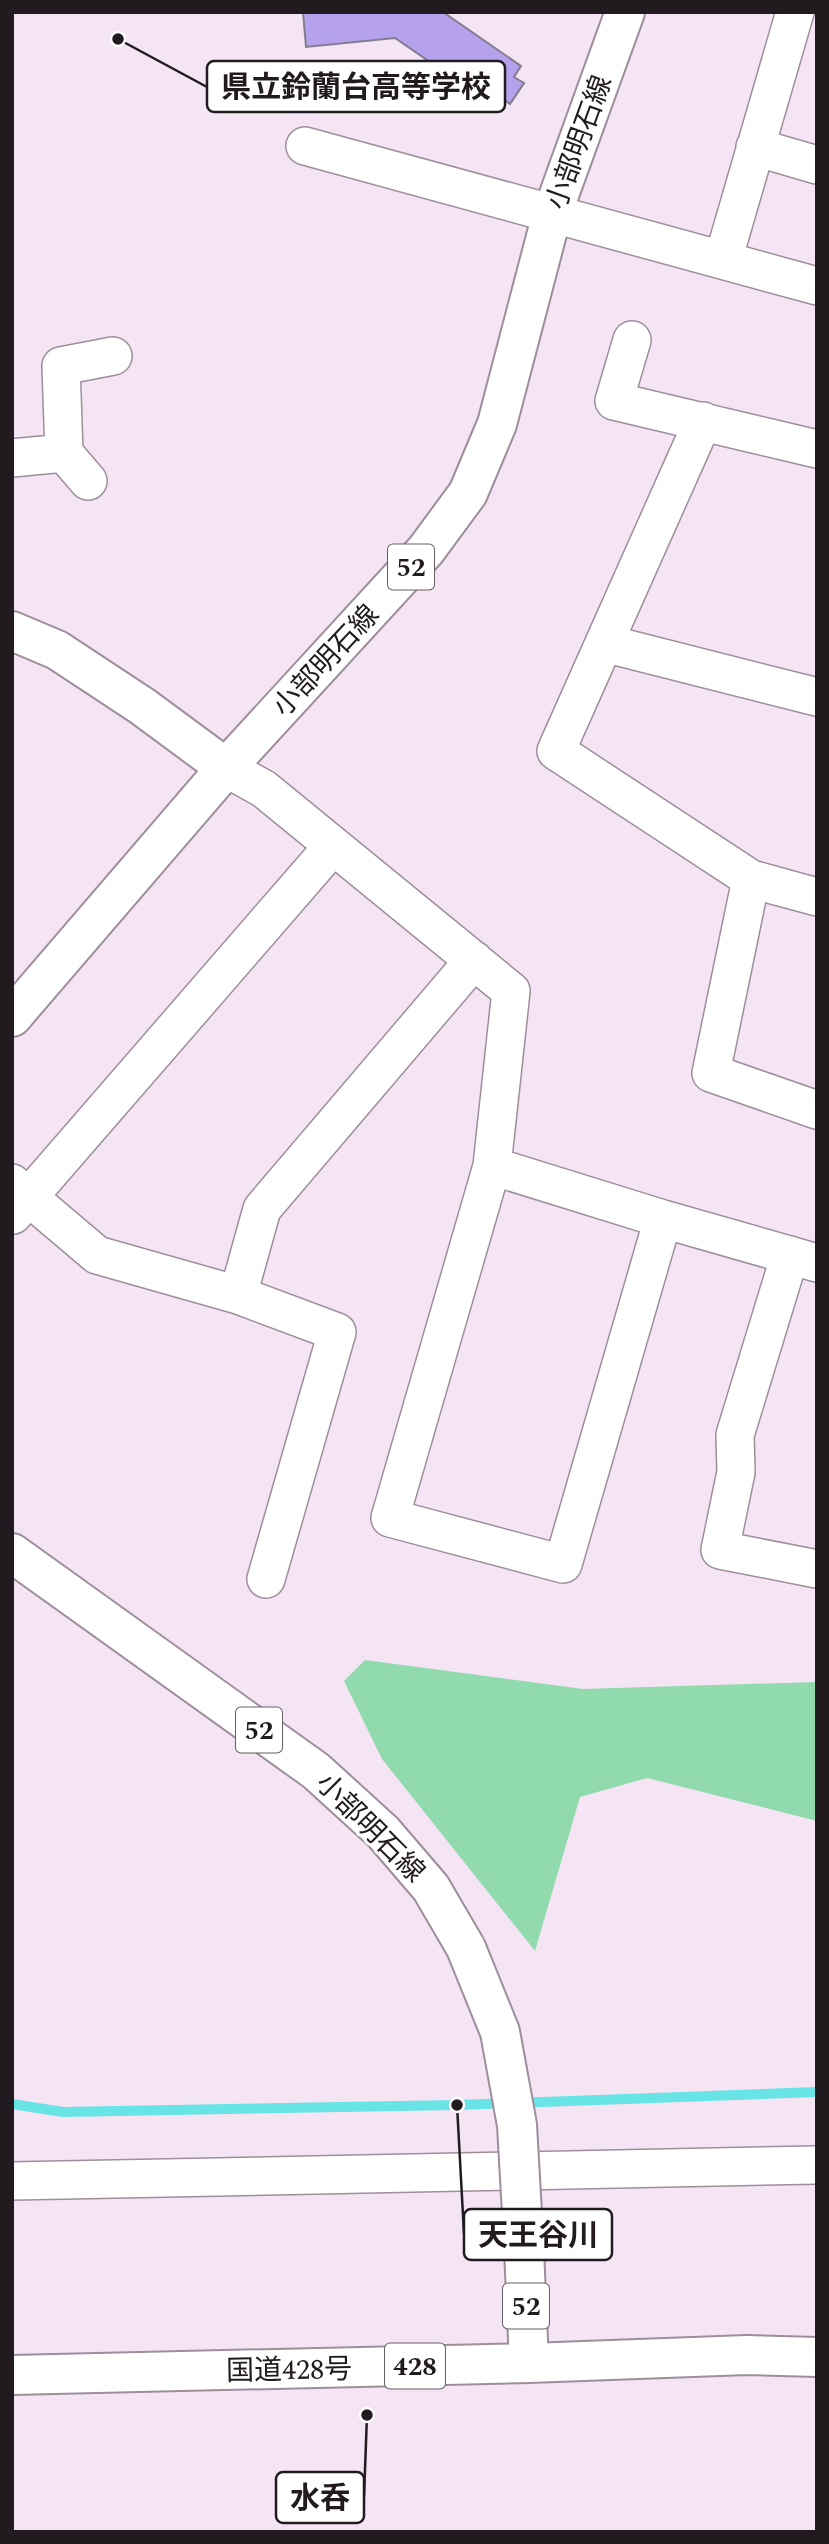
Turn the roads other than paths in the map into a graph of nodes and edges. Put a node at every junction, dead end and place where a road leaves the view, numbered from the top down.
1 (625, 12) edge
2 (794, 12) edge
3 (305, 146) dead end
4 (755, 147) junction
5 (817, 165) edge
6 (552, 214) junction
7 (723, 260) junction
8 (817, 286) edge
9 (632, 340) dead end
10 (113, 356) dead end
11 (703, 421) junction
12 (817, 449) edge
13 (64, 453) junction
14 (12, 458) edge
15 (88, 481) dead end
16 (12, 631) edge
17 (604, 643) junction
18 (817, 697) edge
19 (226, 768) junction
20 (333, 846) junction
21 (751, 879) junction
22 (817, 897) edge
23 (474, 960) junction
24 (12, 1017) edge
25 (817, 1110) edge
26 (492, 1166) junction
27 (18, 1198) edge
28 (663, 1219) junction
29 (803, 1259) edge
30 (238, 1295) junction
31 (12, 1553) edge
32 (817, 1569) edge
33 (266, 1578) dead end
34 (817, 2165) edge
35 (12, 2180) edge
36 (817, 2357) edge
37 (529, 2363) junction
38 (12, 2375) edge

1 - 6 main road, 小部明石線 / 52
2 - 4 street
3 - 6 street
4 - 5 street
4 - 7 street
6 - 7 street
6 - 19 main road, 小部明石線 / 52
7 - 8 street
9 - 11 street
10 - 13 street
11 - 12 street
11 - 17 street
13 - 14 street
13 - 15 street
16 - 19 main road
17 - 18 street
17 - 21 street
19 - 20 street
19 - 24 main road, 小部明石線 / 52
20 - 23 street
20 - 27 street
21 - 22 street
21 - 25 street
23 - 26 street
23 - 30 street
26 - 28 street
26 - 28 street
27 - 30 street
28 - 29 street
29 - 32 street
30 - 33 street
31 - 37 main road, 小部明石線 / 52, bridge
34 - 35 street
36 - 37 main road, 国道428号 / 428
37 - 38 main road, 国道428号 / 428

